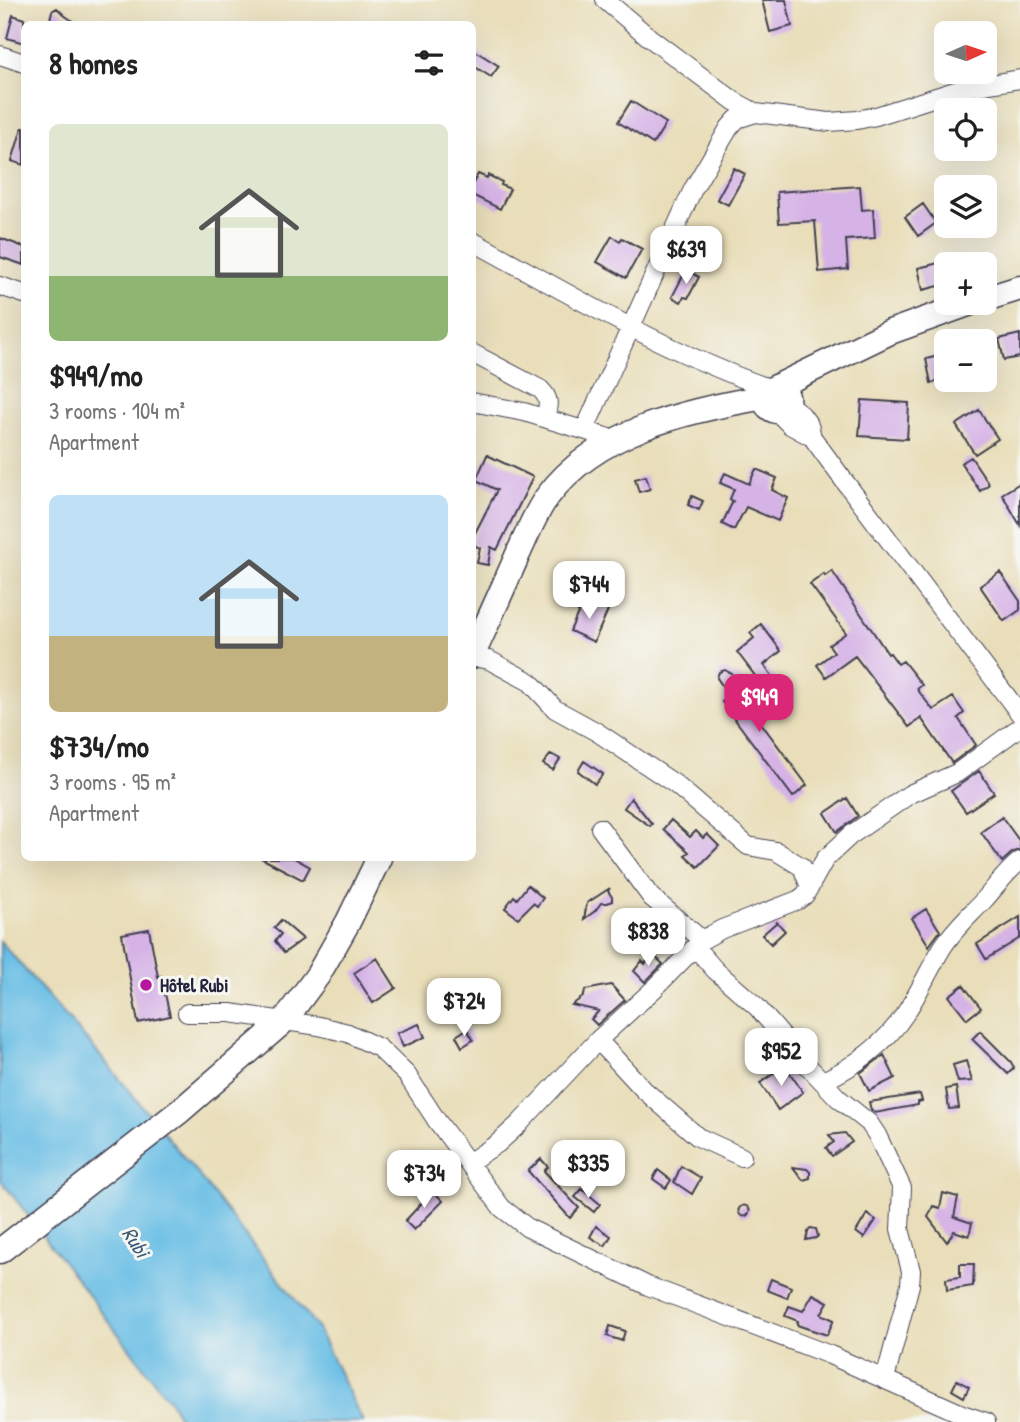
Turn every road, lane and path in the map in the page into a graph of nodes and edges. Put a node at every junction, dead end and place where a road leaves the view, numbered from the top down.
1 (605, 0) edge
2 (0, 55) edge
3 (21, 62) edge
4 (1020, 79) edge
5 (736, 111) junction
6 (476, 243) edge
7 (0, 286) edge
8 (1020, 288) edge
9 (21, 293) edge
10 (997, 295) edge
11 (937, 315) edge
12 (630, 326) junction
13 (476, 355) edge
14 (778, 398) junction
15 (476, 403) edge
16 (545, 417) junction
17 (585, 429) junction
18 (616, 439) junction
19 (476, 648) edge
20 (476, 658) edge
21 (1020, 714) edge
22 (1020, 727) edge
23 (600, 828) dead end
24 (825, 859) junction
25 (378, 861) edge
26 (1020, 861) edge
27 (802, 867) junction
28 (810, 887) junction
29 (699, 943) junction
30 (187, 1013) dead end
31 (284, 1021) junction
32 (598, 1040) junction
33 (823, 1081) junction
34 (742, 1157) dead end
35 (468, 1163) junction
36 (6, 1246) edge
37 (885, 1378) junction
38 (986, 1422) edge

1 - 5 street
2 - 3 street
4 - 5 street
5 - 12 street
6 - 12 street
7 - 9 street
8 - 10 highway
11 - 14 highway
12 - 14 street
12 - 17 street
13 - 16 street
14 - 18 highway
14 - 21 street
15 - 16 street
16 - 17 street
17 - 18 street
18 - 19 highway
20 - 27 street
22 - 24 street
23 - 29 street
24 - 27 street
24 - 28 street
25 - 31 highway
26 - 33 street
27 - 28 street
28 - 29 street
29 - 32 street
29 - 33 street
30 - 31 street
31 - 35 street
31 - 36 highway
32 - 34 street
32 - 35 street
33 - 37 street
35 - 37 street
37 - 38 street

